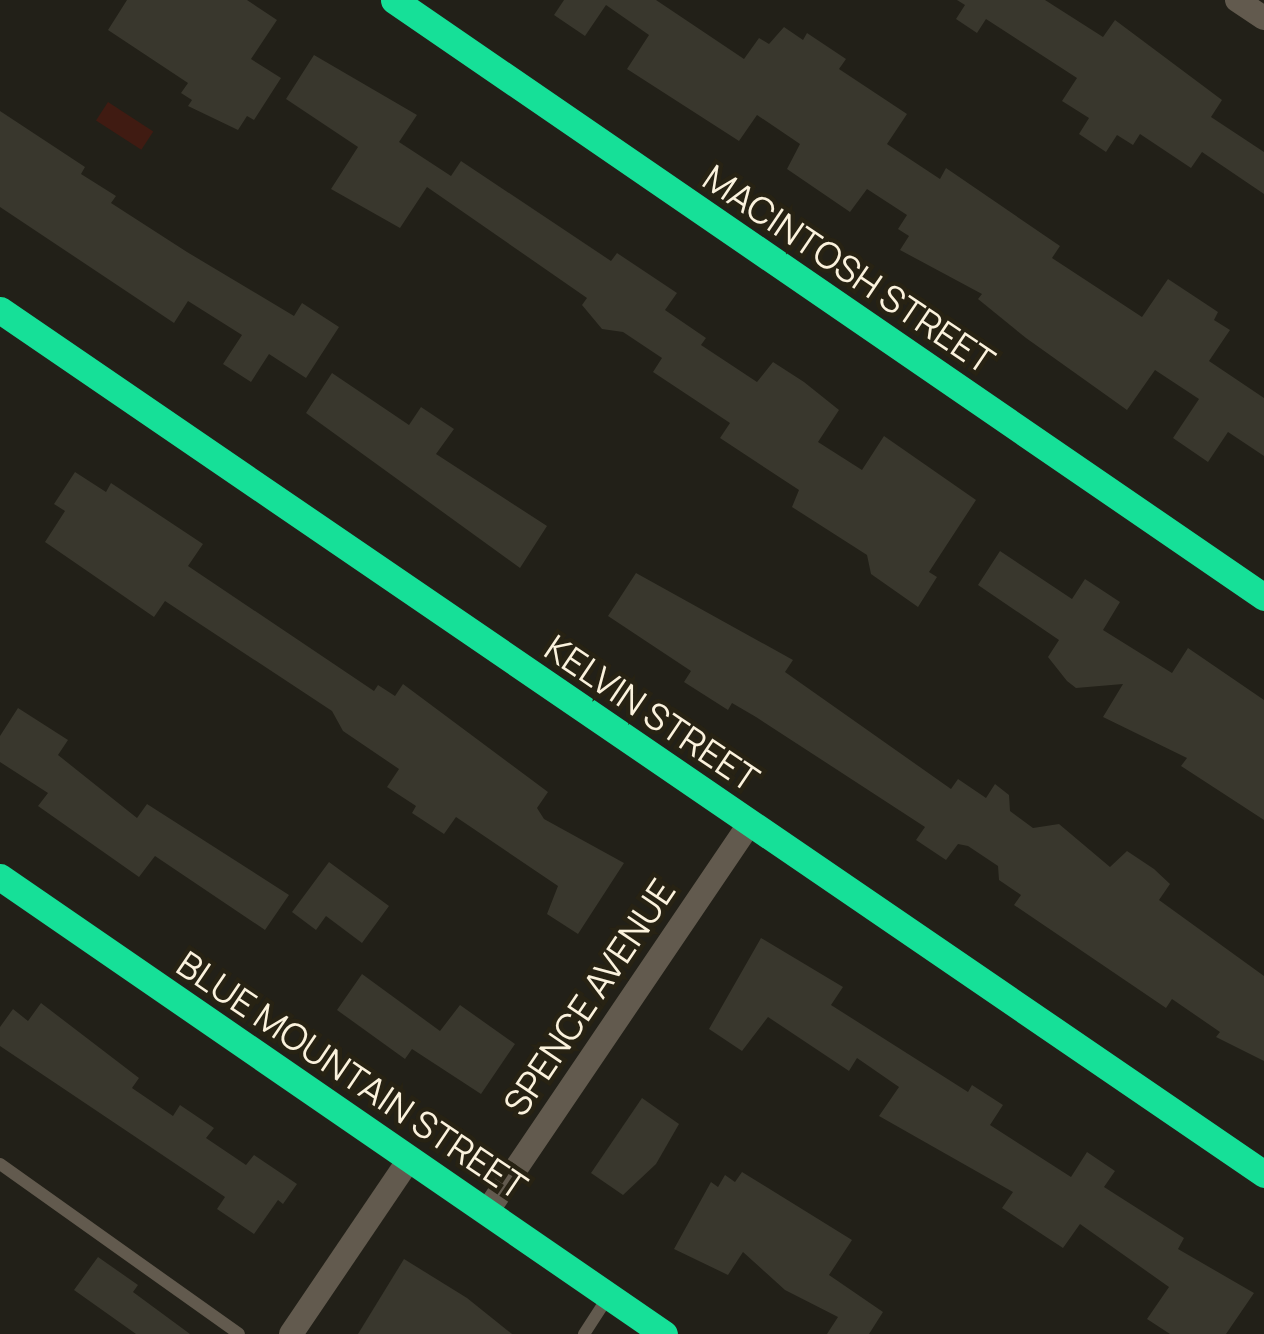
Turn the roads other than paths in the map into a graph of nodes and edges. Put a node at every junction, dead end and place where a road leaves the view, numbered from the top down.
1 (394, 0) edge
2 (1237, 0) edge
3 (1264, 18) edge
4 (0, 310) edge
5 (1264, 597) edge
6 (749, 824) junction
7 (0, 877) edge
8 (409, 1160) junction
9 (0, 1164) edge
10 (1264, 1174) edge
11 (488, 1210) junction
12 (609, 1296) junction
13 (239, 1334) edge
14 (291, 1334) edge
15 (584, 1334) edge
16 (664, 1334) edge

1 - 5 street, MACINTOSH STREET
2 - 3 street
4 - 6 street, KELVIN STREET
6 - 10 street, KELVIN STREET
6 - 11 street, SPENCE AVENUE
7 - 8 street, BLUE MOUNTAIN STREET
8 - 11 street, BLUE MOUNTAIN STREET
8 - 14 street
9 - 13 lane
11 - 12 street, BLUE MOUNTAIN STREET
12 - 15 lane
12 - 16 street, BLUE MOUNTAIN STREET

